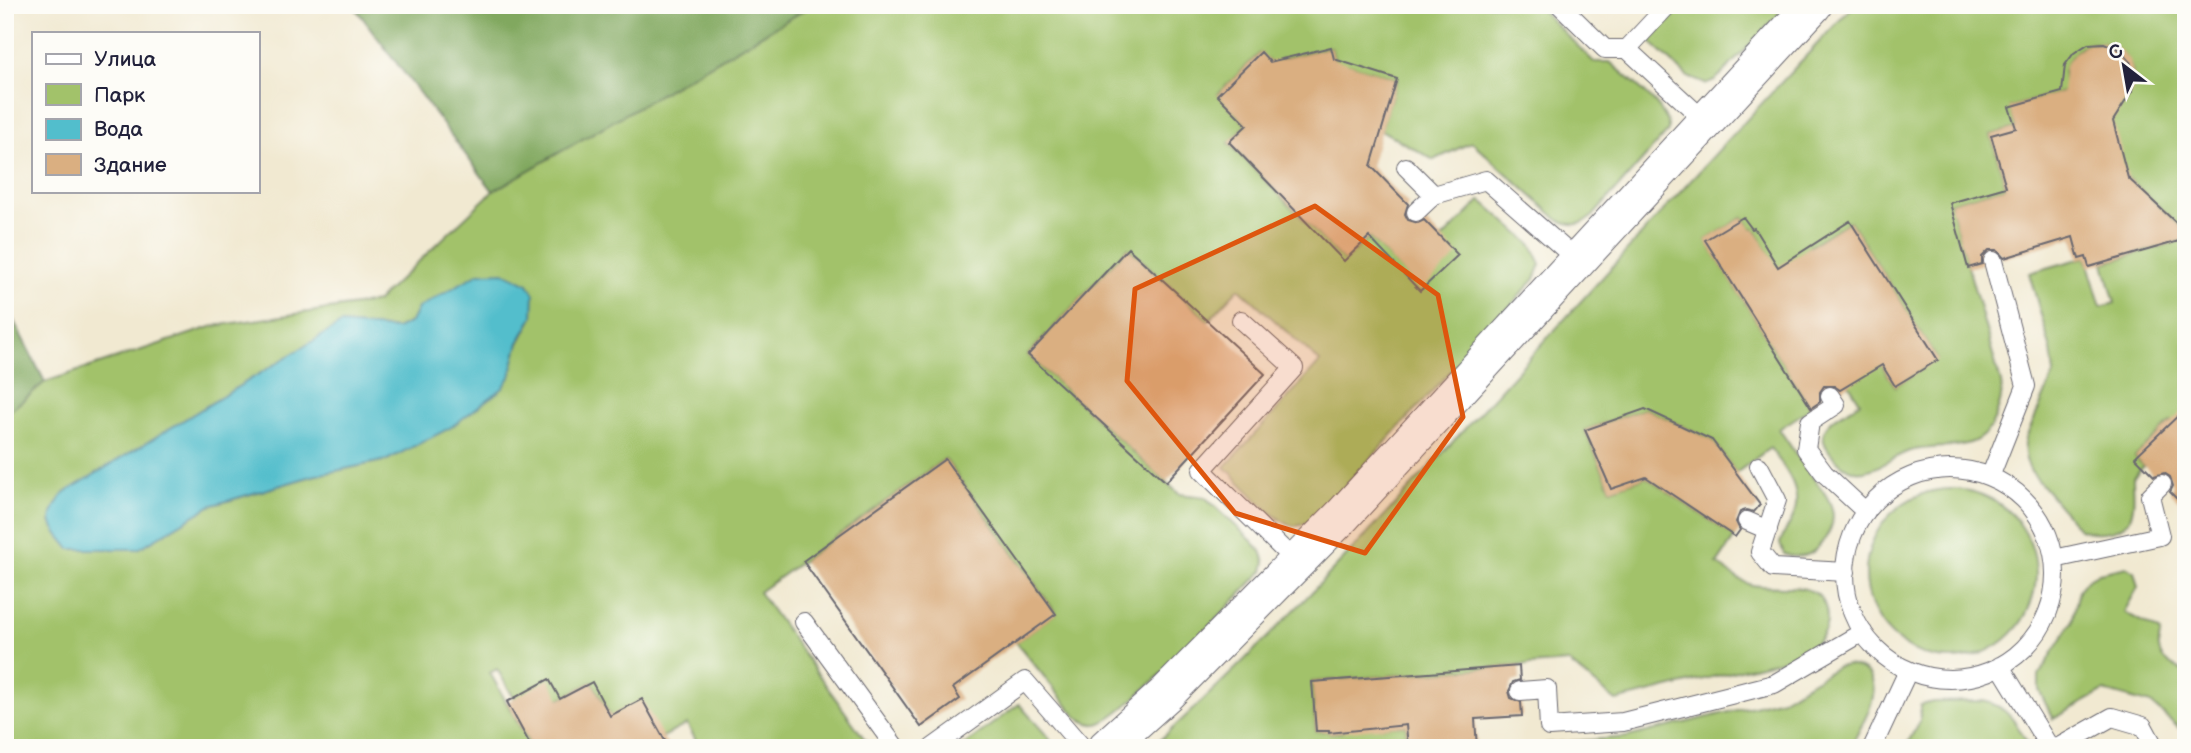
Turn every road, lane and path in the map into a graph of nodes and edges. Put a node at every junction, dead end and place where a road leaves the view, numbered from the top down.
1 (1560, 5) edge
2 (1668, 5) edge
3 (1813, 5) edge
4 (1627, 49) junction
5 (1705, 121) junction
6 (1406, 167) dead end
7 (1434, 195) junction
8 (1416, 212) dead end
9 (1577, 260) junction
10 (1993, 261) dead end
11 (1241, 320) dead end
12 (1830, 396) dead end
13 (1759, 466) dead end
14 (1990, 477) junction
15 (2162, 484) dead end
16 (1867, 512) junction
17 (1747, 521) dead end
18 (1768, 530) junction
19 (2054, 559) junction
20 (1297, 563) junction
21 (1846, 572) junction
22 (804, 622) dead end
23 (1863, 632) junction
24 (2000, 666) junction
25 (1908, 671) junction
26 (1520, 691) dead end
27 (2082, 742) edge
28 (896, 748) edge
29 (932, 748) edge
30 (1083, 748) edge
31 (1105, 748) edge
32 (1872, 748) edge
33 (2050, 748) edge
34 (2057, 748) edge
35 (2155, 748) edge

1 - 4 lane
2 - 4 lane
3 - 5 street
4 - 5 lane
5 - 9 street
6 - 7 lane
7 - 8 lane
7 - 9 lane
9 - 20 street
10 - 14 lane
11 - 20 lane
12 - 16 lane
13 - 18 lane
14 - 16 lane
14 - 19 lane
15 - 19 lane
16 - 21 lane
17 - 18 lane
18 - 21 lane
19 - 24 lane
20 - 31 street
21 - 23 lane
22 - 28 lane
23 - 25 lane
23 - 26 lane
24 - 25 lane
24 - 33 lane
25 - 32 lane
27 - 34 lane
27 - 35 lane
29 - 30 lane

